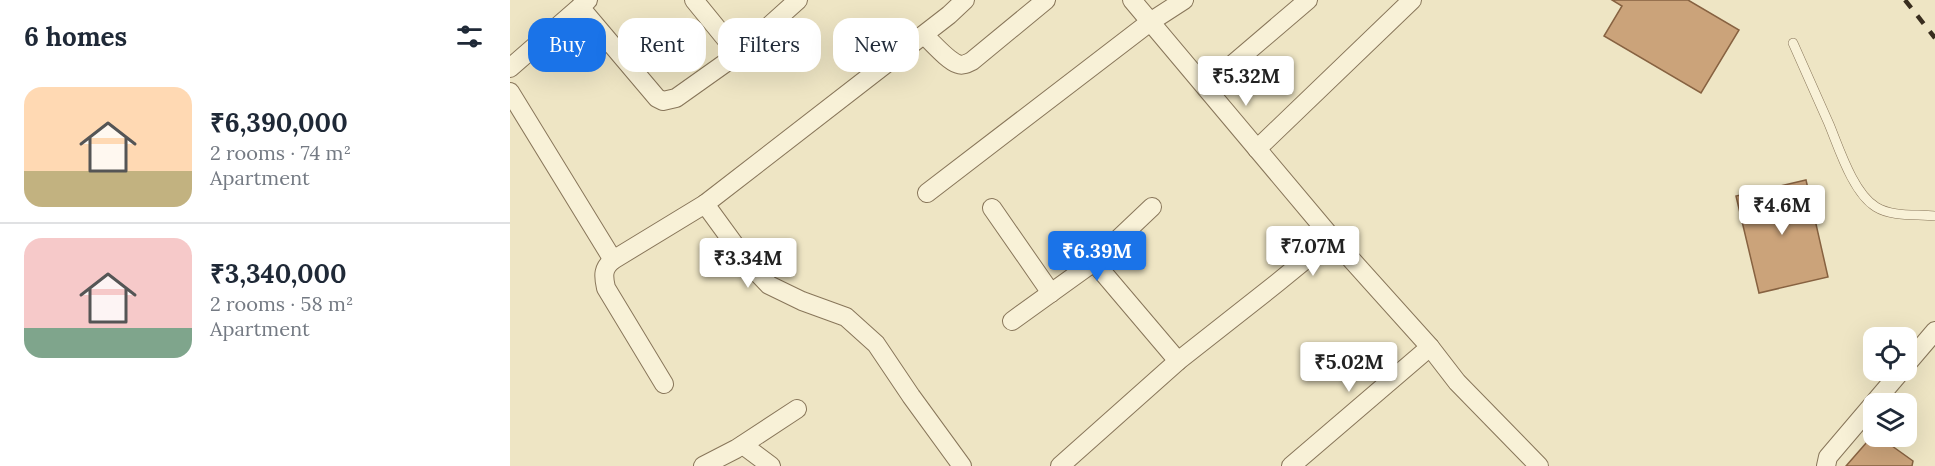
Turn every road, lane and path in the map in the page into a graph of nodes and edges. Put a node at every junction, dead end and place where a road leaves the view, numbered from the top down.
1 (693, 0) edge
2 (798, 0) edge
3 (965, 0) edge
4 (1046, 0) edge
5 (1132, 0) edge
6 (1184, 0) edge
7 (1308, 0) edge
8 (1412, 0) edge
9 (584, 3) edge
10 (778, 18) edge
11 (1150, 22) junction
12 (718, 30) edge
13 (924, 35) junction
14 (1793, 43) dead end
15 (510, 68) edge
16 (718, 68) edge
17 (1206, 87) junction
18 (510, 92) edge
19 (1257, 149) junction
20 (927, 193) dead end
21 (705, 204) junction
22 (1152, 207) dead end
23 (992, 208) dead end
24 (1935, 216) edge
25 (1332, 238) junction
26 (614, 260) junction
27 (1094, 262) junction
28 (1051, 293) junction
29 (1012, 321) dead end
30 (1935, 331) edge
31 (1430, 347) junction
32 (1917, 352) edge
33 (1178, 361) junction
34 (1893, 381) edge
35 (664, 384) dead end
36 (797, 409) dead end
37 (743, 445) junction
38 (703, 466) edge
39 (771, 466) edge
40 (962, 466) edge
41 (1060, 466) edge
42 (1291, 466) edge
43 (1539, 466) edge
44 (1826, 466) edge

1 - 12 street
2 - 10 street
3 - 13 street
4 - 13 street
5 - 11 street
6 - 11 street
7 - 17 street
8 - 19 street
9 - 15 street
9 - 16 street
11 - 17 street
11 - 20 street
13 - 21 street
14 - 24 lane
17 - 19 street
18 - 26 street
19 - 25 street
21 - 26 street
21 - 40 street
22 - 27 street
23 - 28 street
25 - 31 street
25 - 33 street
26 - 35 street
27 - 28 street
27 - 33 street
28 - 29 street
30 - 32 street
31 - 42 street
31 - 43 street
33 - 41 street
34 - 44 street
36 - 37 street
37 - 38 street
37 - 39 street

